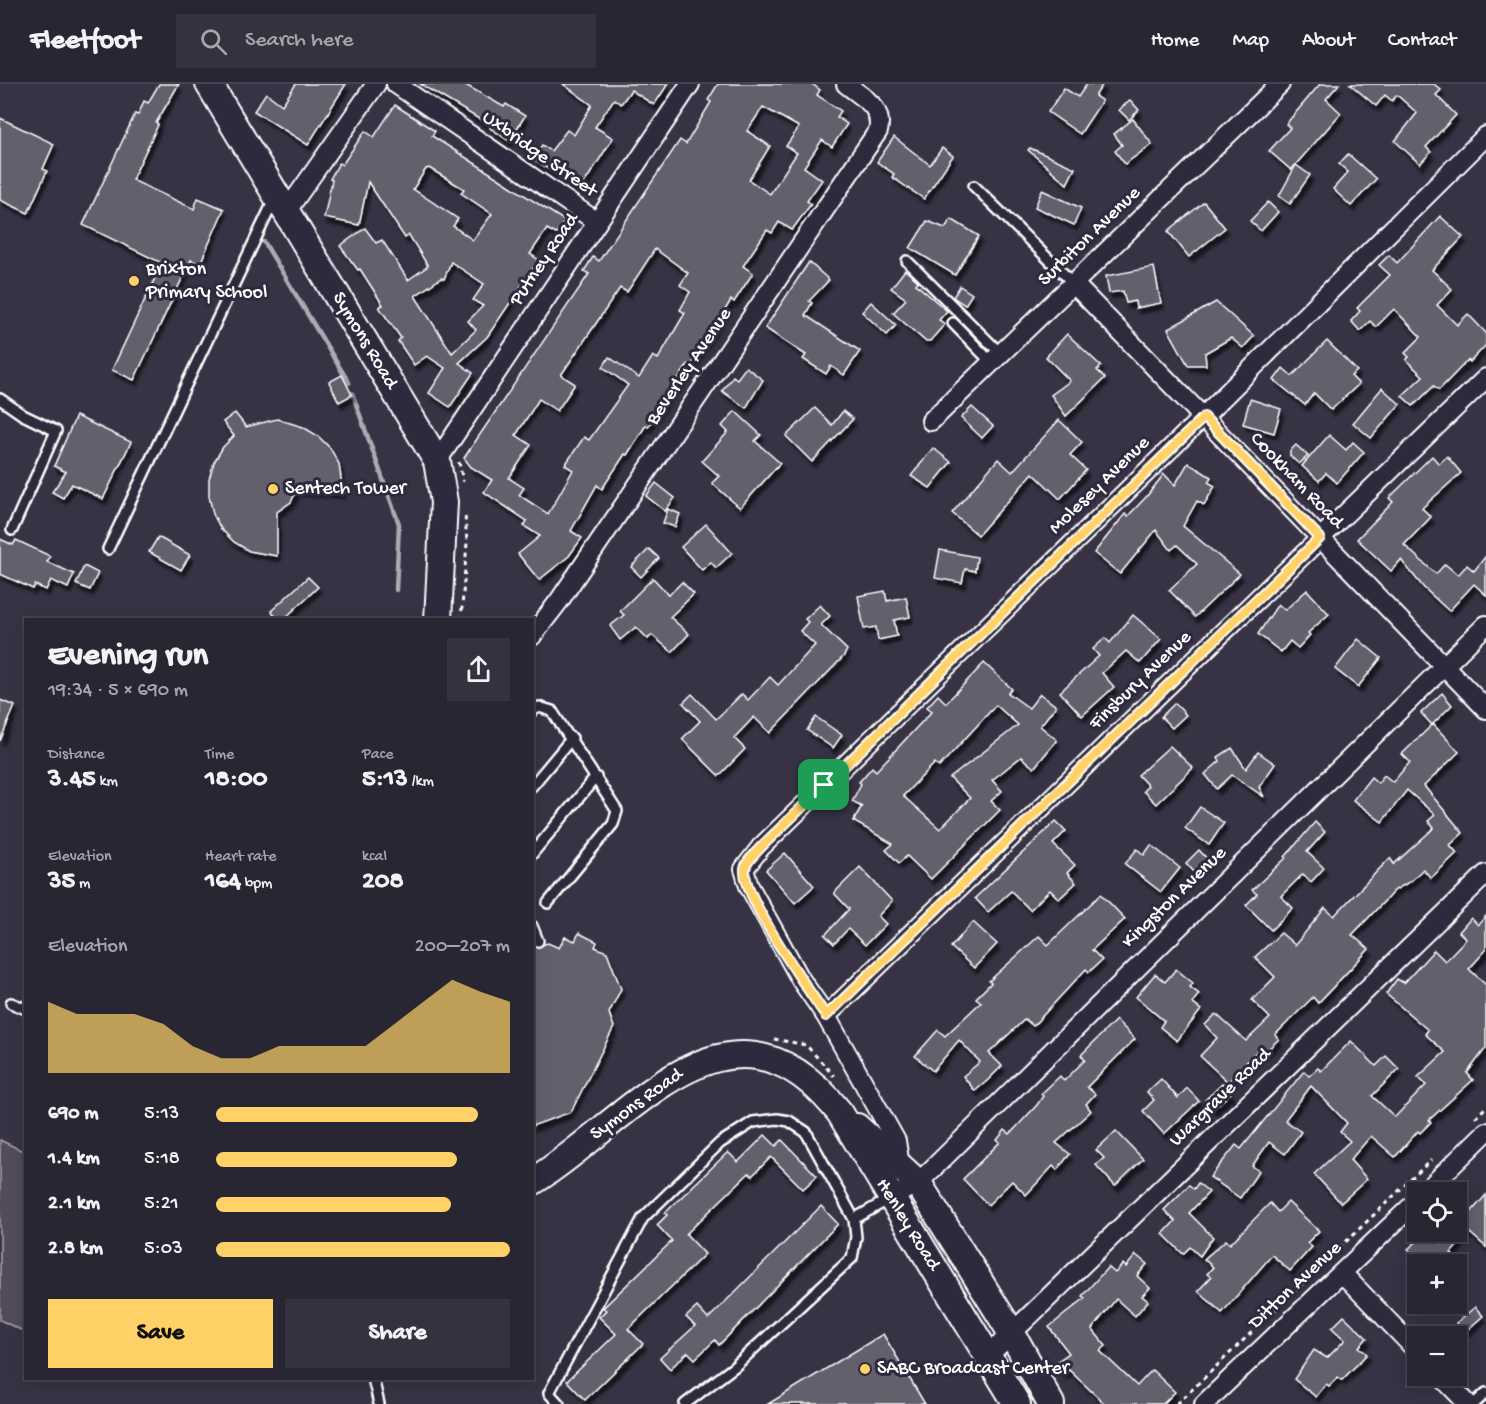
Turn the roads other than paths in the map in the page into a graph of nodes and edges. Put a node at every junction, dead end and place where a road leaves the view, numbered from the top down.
1 (209, 84) edge
2 (376, 84) edge
3 (396, 84) edge
4 (690, 84) edge
5 (846, 84) edge
6 (1280, 84) edge
7 (1486, 135) edge
8 (974, 186) dead end
9 (281, 204) junction
10 (597, 222) junction
11 (908, 261) dead end
12 (1074, 284) junction
13 (953, 323) dead end
14 (997, 359) junction
15 (1486, 378) edge
16 (0, 399) edge
17 (1204, 417) junction
18 (931, 421) dead end
19 (437, 461) junction
20 (12, 530) dead end
21 (1320, 538) junction
22 (108, 549) dead end
23 (438, 618) edge
24 (1486, 625) edge
25 (534, 633) edge
26 (1443, 667) junction
27 (1486, 709) edge
28 (534, 710) edge
29 (572, 738) junction
30 (596, 777) junction
31 (534, 784) edge
32 (534, 852) edge
33 (744, 869) joint
34 (1486, 874) edge
35 (548, 903) dead end
36 (534, 931) edge
37 (538, 941) dead end
38 (11, 1003) dead end
39 (24, 1008) edge
40 (826, 1016) junction
41 (840, 1113) junction
42 (1486, 1132) edge
43 (909, 1174) junction
44 (534, 1180) edge
45 (1435, 1182) edge
46 (891, 1198) junction
47 (1407, 1211) edge
48 (854, 1219) junction
49 (1343, 1274) junction
50 (1011, 1332) junction
51 (1407, 1341) edge
52 (988, 1356) junction
53 (373, 1380) edge
54 (1451, 1386) edge
55 (1486, 1392) edge
56 (379, 1404) edge
57 (559, 1404) edge
58 (685, 1404) edge
59 (1017, 1404) edge
60 (1051, 1404) edge
61 (1204, 1404) edge
62 (1468, 1404) edge
63 (1474, 1404) edge

1 - 9 main road, Symons Road
2 - 9 street
3 - 10 street, Uxbridge Street
4 - 10 street, Putney Road
5 - 25 street, Beverley Avenue
6 - 12 street, Surbiton Avenue
7 - 17 street, Molesey Avenue
8 - 12 lane
9 - 19 main road, Symons Road
9 - 22 lane
10 - 19 street, Putney Road
11 - 14 lane
12 - 14 street, Surbiton Avenue
12 - 17 street, Cookham Road
13 - 14 lane
14 - 18 street, Surbiton Avenue
15 - 21 street, Finsbury Avenue
16 - 20 lane
17 - 21 street, Cookham Road
17 - 33 street, Molesey Avenue
19 - 23 main road, Symons Road
21 - 26 street, Cookham Road
21 - 40 street, Finsbury Avenue
24 - 26 street, Kingston Avenue
26 - 27 street, Cookham Road
26 - 43 street, Kingston Avenue
28 - 29 lane
29 - 30 lane
29 - 31 lane
30 - 32 lane
30 - 35 lane
33 - 40 street, Henley Road
34 - 50 street, Wargrave Road
36 - 37 lane
38 - 39 lane
40 - 43 street, Henley Road
41 - 43 main road, Henley Road
41 - 44 main road, Symons Road
41 - 46 main road, Henley Road
42 - 45 street
43 - 46 street, Kingston Avenue
43 - 50 main road, Henley Road
46 - 48 lane
46 - 52 main road, Henley Road
47 - 49 street, Ditton Avenue
48 - 57 lane
48 - 58 lane
49 - 51 street
49 - 61 street, Ditton Avenue
50 - 52 street, Wargrave Road
50 - 60 main road, Henley Road
52 - 59 main road, Henley Road
53 - 56 lane
54 - 62 street
55 - 63 lane

